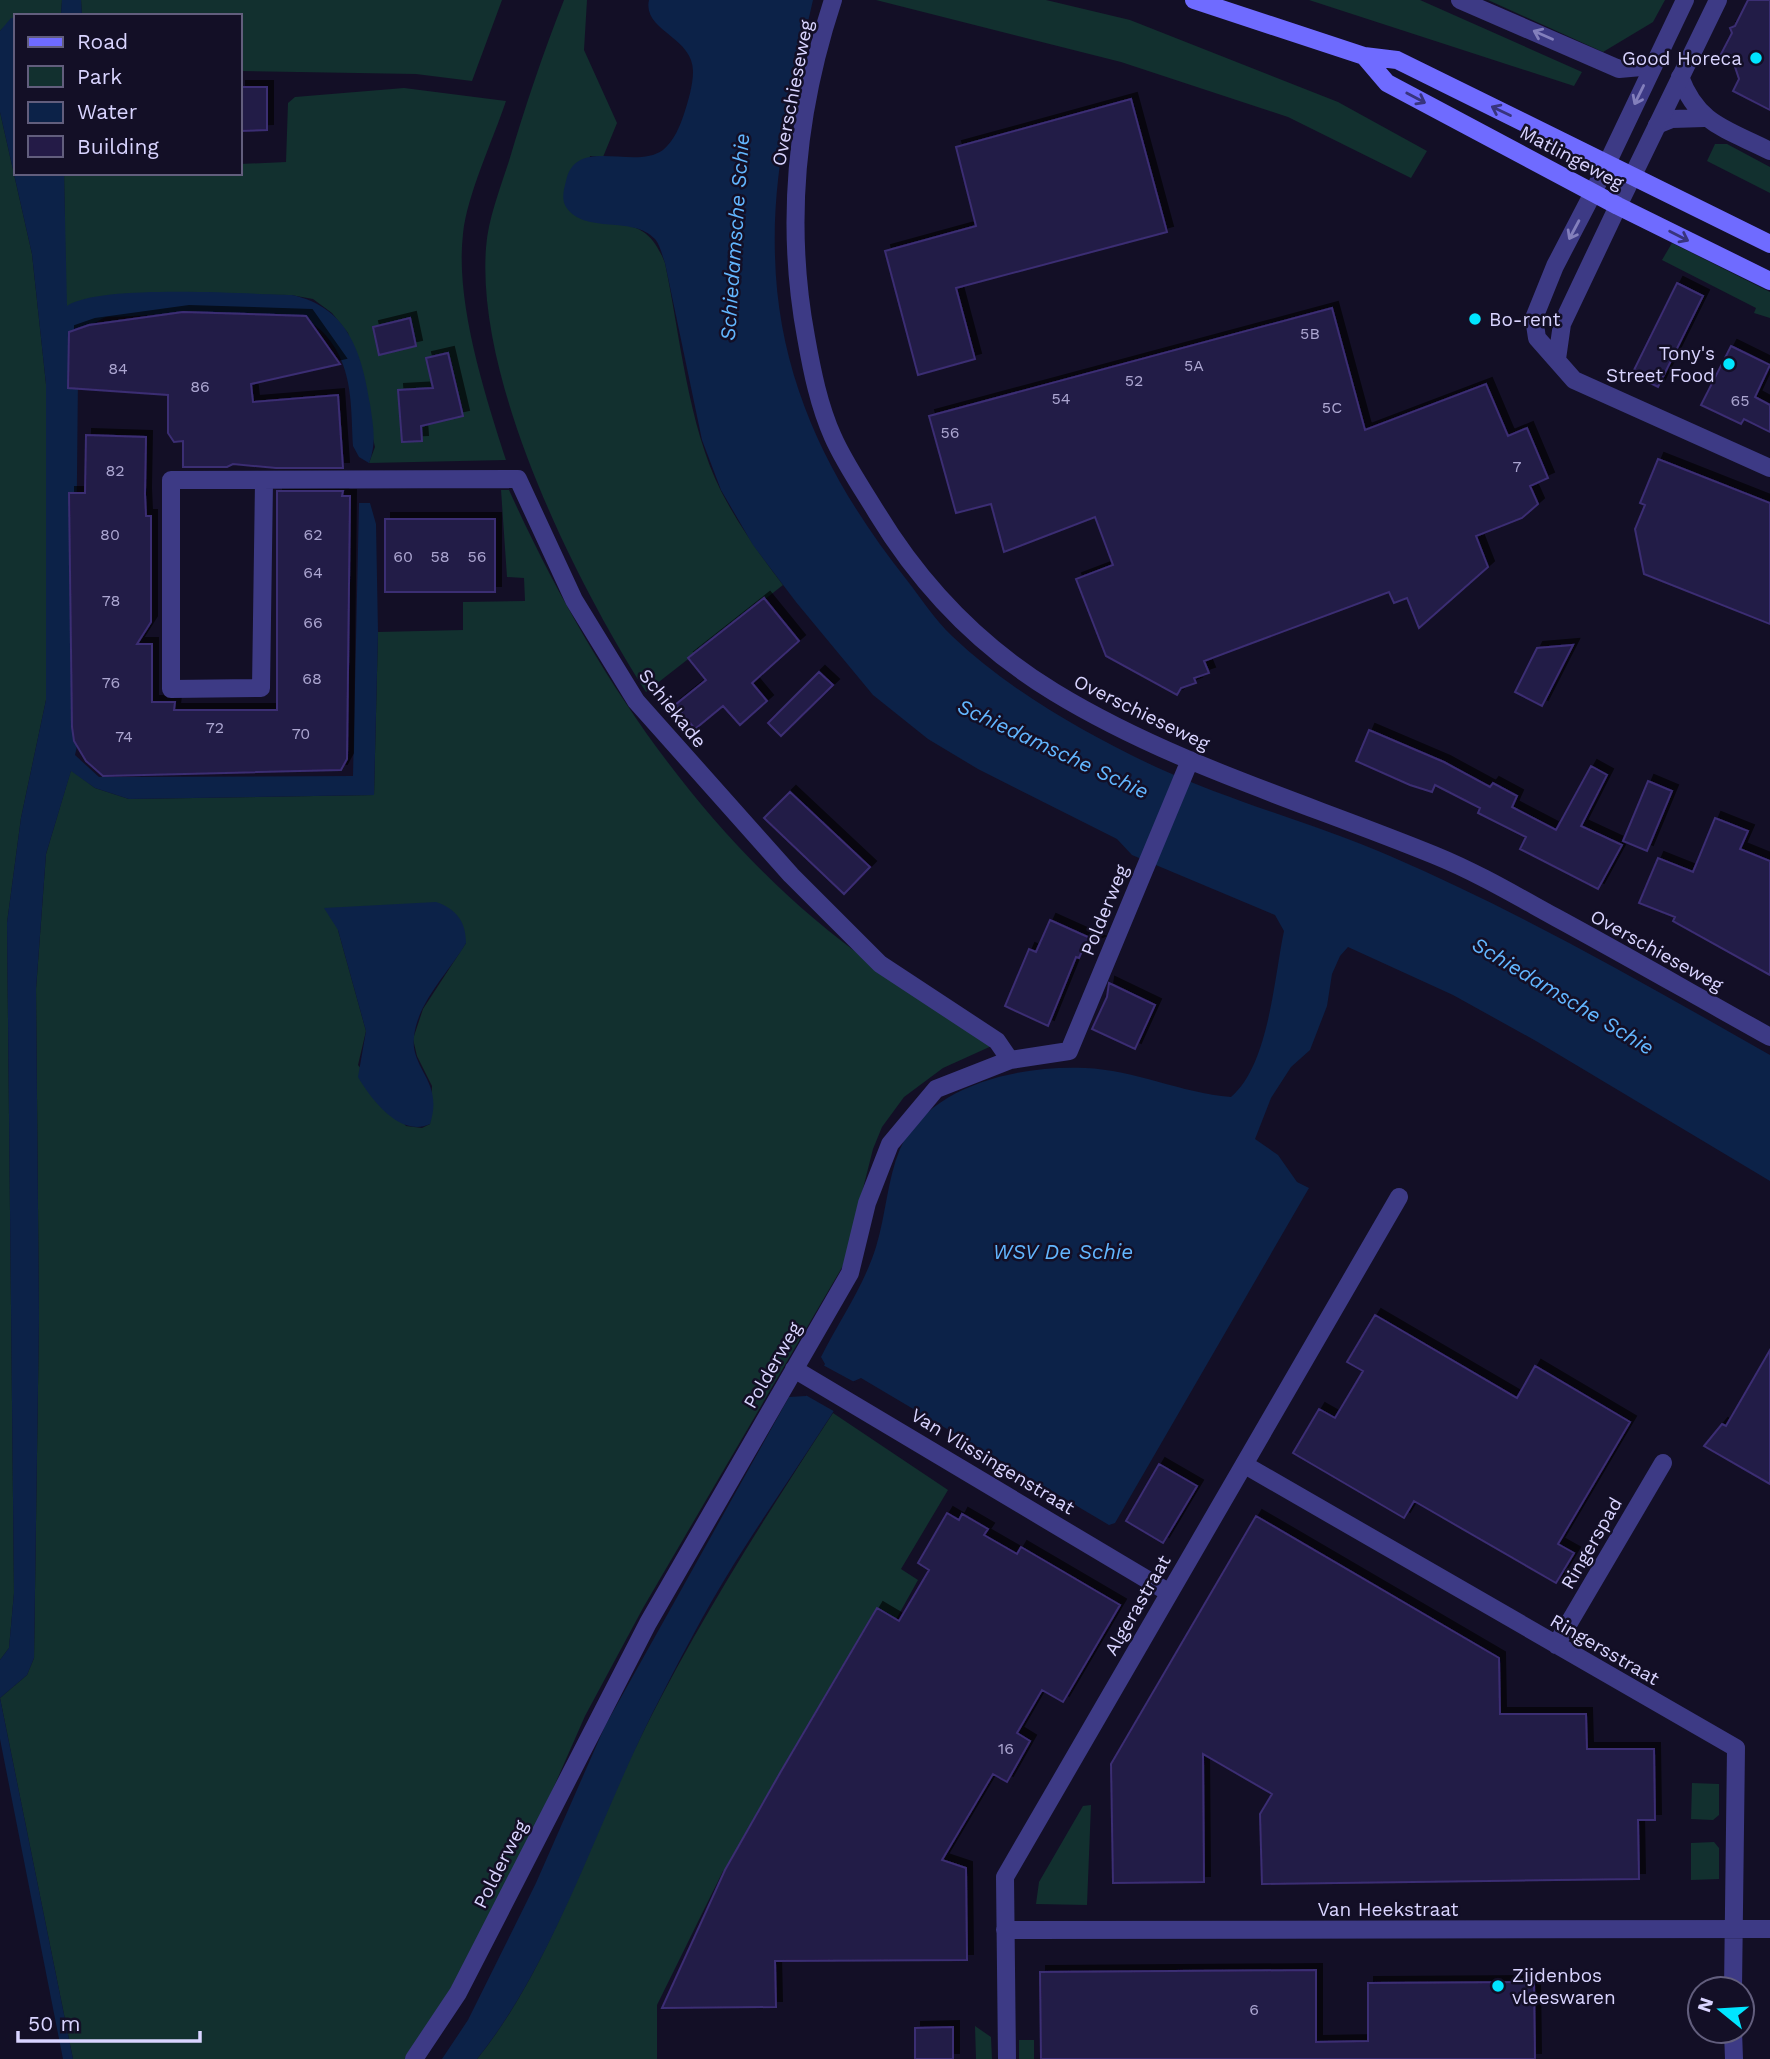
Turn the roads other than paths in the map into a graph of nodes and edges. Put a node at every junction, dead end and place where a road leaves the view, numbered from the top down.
1 (833, 0) edge
2 (1194, 0) edge
3 (1460, 0) edge
4 (1685, 0) edge
5 (1718, 0) edge
6 (1364, 56) junction
7 (1653, 66) junction
8 (1680, 77) junction
9 (1704, 118) junction
10 (1657, 125) junction
11 (1770, 150) edge
12 (1606, 164) junction
13 (1633, 177) junction
14 (1593, 193) junction
15 (1618, 206) junction
16 (1770, 244) edge
17 (1770, 281) edge
18 (1557, 359) junction
19 (1770, 468) edge
20 (264, 482) junction
21 (1188, 766) junction
22 (1770, 1037) edge
23 (1010, 1060) junction
24 (1399, 1197) dead end
25 (801, 1372) junction
26 (1662, 1463) dead end
27 (1245, 1465) junction
28 (1168, 1592) junction
29 (1556, 1645) junction
30 (1732, 1929) junction
31 (1770, 1929) edge
32 (1005, 1930) junction
33 (1733, 1975) edge
34 (414, 2059) edge
35 (1007, 2059) edge

1 - 21 street, Overschieseweg
2 - 6 main road, Matlingeweg
7 -> 3 street
4 - 7 street
5 - 8 street
12 -> 6 main road, Matlingeweg
6 -> 14 main road, Matlingeweg
7 -> 12 street
8 - 9 street
8 - 10 street
9 - 10 street
9 - 11 street
10 - 13 street
12 - 13 main road, Matlingeweg
12 - 14 street
13 - 15 street
13 - 16 main road, Matlingeweg
14 - 15 main road, Matlingeweg
14 -> 18 street
15 -> 17 main road, Matlingeweg
15 - 18 street
18 - 19 street
20 - 20 street, Schiekade
20 - 23 street, Schiekade
21 - 22 street, Overschieseweg
21 - 23 street, Polderweg
23 - 25 street, Polderweg
24 - 27 street, Algerastraat
25 - 28 street, Van Vlissingenstraat
25 - 34 street, Polderweg
26 - 29 street, Ringerspad
27 - 28 street, Algerastraat
27 - 29 street, Ringersstraat
28 - 32 street, Algerastraat
29 - 30 street, Ringersstraat
30 - 31 street, Van Heekstraat
30 - 32 street, Van Heekstraat
30 - 33 street, Ringersstraat
32 - 35 street, Algerastraat

